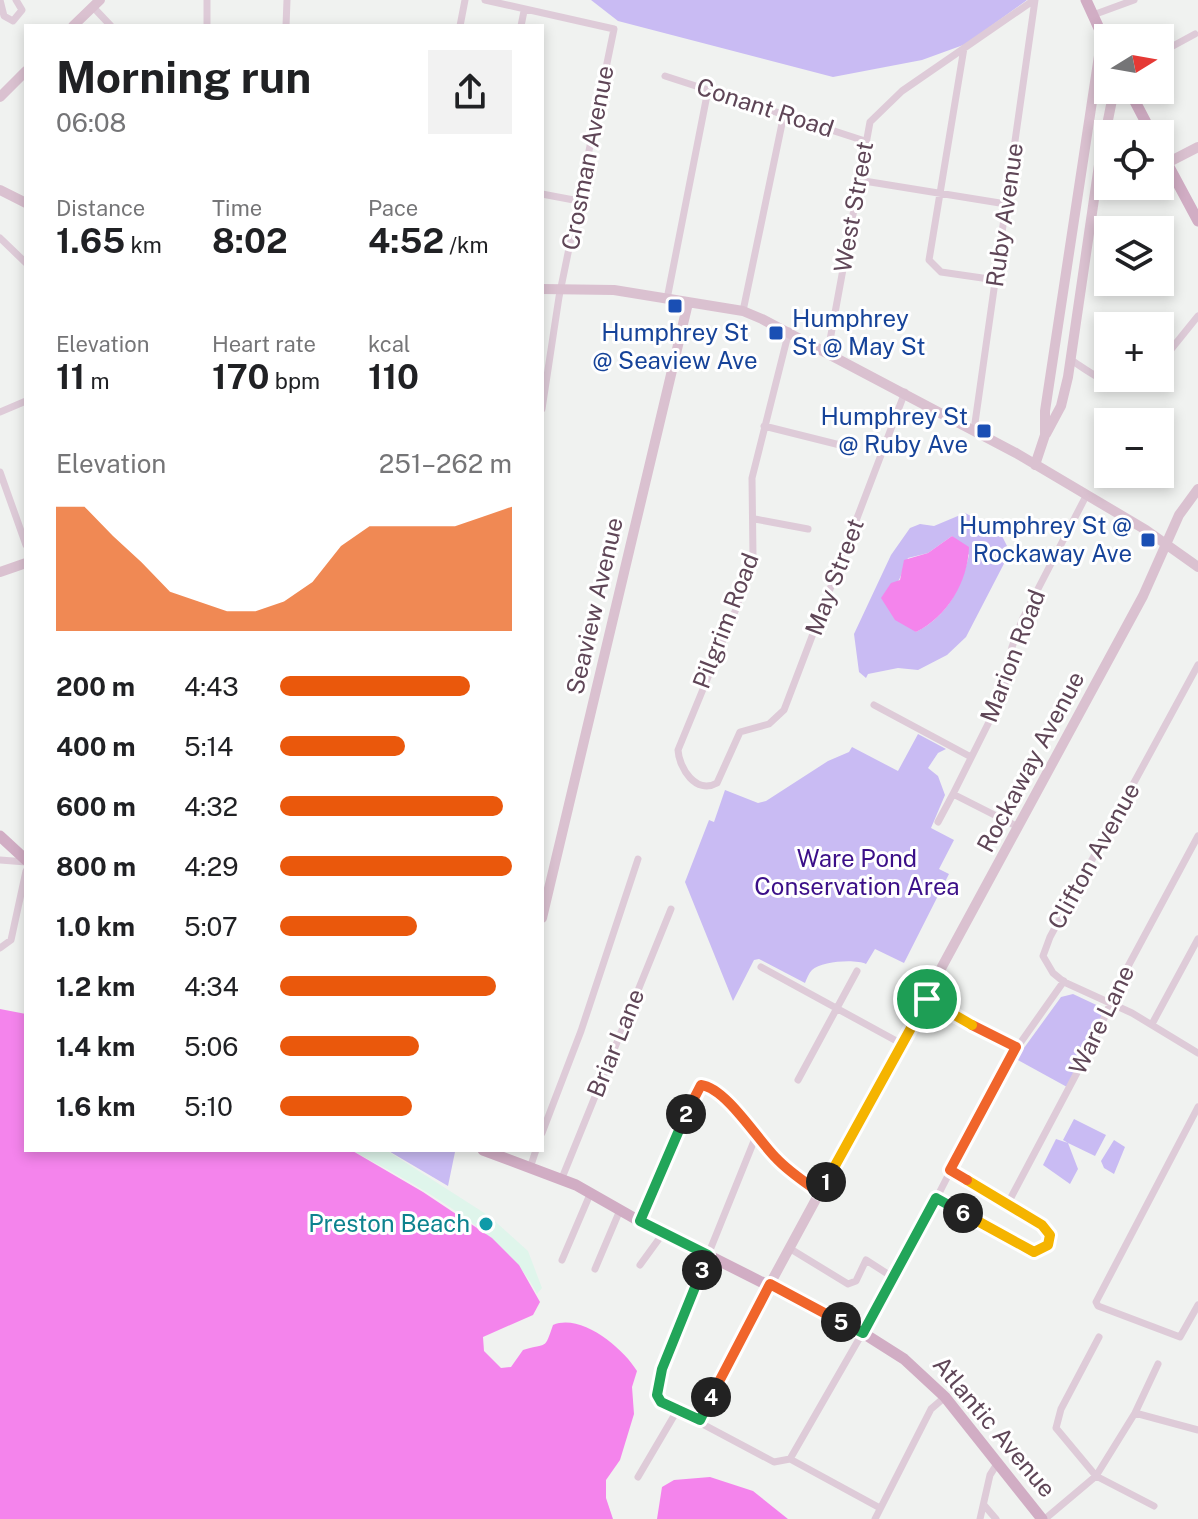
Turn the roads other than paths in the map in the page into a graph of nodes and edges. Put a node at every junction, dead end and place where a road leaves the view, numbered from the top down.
1 (0, 0) edge
2 (16, 0) edge
3 (207, 0) edge
4 (287, 0) edge
5 (465, 0) edge
6 (485, 0) edge
7 (1035, 0) edge
8 (1086, 0) edge
9 (1134, 0) edge
10 (97, 3) edge
11 (524, 11) junction
12 (1093, 15) junction
13 (75, 24) edge
14 (110, 24) edge
15 (207, 24) edge
16 (286, 24) edge
17 (460, 24) edge
18 (521, 24) edge
19 (1097, 24) edge
20 (1195, 34) dead end
21 (1174, 45) edge
22 (964, 48) junction
23 (24, 73) edge
24 (665, 76) dead end
25 (1094, 86) edge
26 (708, 90) junction
27 (0, 97) edge
28 (784, 114) junction
29 (865, 141) junction
30 (1198, 147) edge
31 (1174, 159) edge
32 (1082, 162) junction
33 (1094, 164) edge
34 (1174, 176) edge
35 (858, 180) junction
36 (0, 190) edge
37 (544, 194) edge
38 (941, 194) junction
39 (1094, 199) edge
40 (579, 201) junction
41 (24, 202) edge
42 (1006, 204) junction
43 (1198, 221) edge
44 (0, 238) edge
45 (24, 261) edge
46 (996, 280) junction
47 (561, 288) junction
48 (544, 289) edge
49 (667, 299) junction
50 (688, 303) junction
51 (743, 311) junction
52 (1198, 316) edge
53 (1059, 319) junction
54 (1076, 322) junction
55 (789, 331) junction
56 (1174, 346) edge
57 (828, 351) junction
58 (1071, 360) junction
59 (545, 371) edge
60 (1094, 373) edge
61 (905, 392) junction
62 (24, 402) edge
63 (0, 412) edge
64 (764, 426) junction
65 (974, 430) junction
66 (1045, 435) junction
67 (840, 445) dead end
68 (1035, 465) junction
69 (0, 472) edge
70 (1198, 489) edge
71 (1086, 496) junction
72 (755, 519) junction
73 (808, 529) dead end
74 (24, 539) edge
75 (1168, 544) junction
76 (24, 564) edge
77 (1198, 567) edge
78 (0, 572) edge
79 (1198, 665) edge
80 (874, 705) dead end
81 (738, 735) joint
82 (971, 757) junction
83 (953, 794) junction
84 (938, 822) dead end
85 (1018, 827) junction
86 (0, 836) edge
87 (1198, 836) edge
88 (0, 847) edge
89 (24, 859) edge
90 (638, 859) dead end
91 (0, 860) edge
92 (24, 860) edge
93 (24, 861) edge
94 (24, 880) edge
95 (671, 909) dead end
96 (544, 910) edge
97 (1198, 939) edge
98 (0, 948) edge
99 (761, 967) dead end
100 (857, 971) dead end
101 (1064, 981) junction
102 (927, 999) junction
103 (1110, 1002) junction
104 (836, 1007) junction
105 (1152, 1024) junction
106 (902, 1044) junction
107 (1016, 1047) junction
108 (1198, 1053) edge
109 (798, 1080) dead end
110 (1198, 1107) edge
111 (544, 1128) edge
112 (756, 1136) junction
113 (491, 1152) edge
114 (535, 1152) edge
115 (531, 1165) junction
116 (950, 1170) junction
117 (562, 1178) junction
118 (591, 1192) junction
119 (820, 1193) junction
120 (936, 1198) junction
121 (1007, 1205) junction
122 (620, 1210) junction
123 (640, 1221) junction
124 (664, 1232) junction
125 (789, 1248) junction
126 (708, 1255) junction
127 (562, 1260) dead end
128 (640, 1265) dead end
129 (595, 1269) dead end
130 (894, 1278) junction
131 (770, 1284) junction
132 (1198, 1305) edge
133 (863, 1333) junction
134 (1099, 1337) dead end
135 (1158, 1364) dead end
136 (945, 1397) junction
137 (678, 1409) junction
138 (1135, 1413) junction
139 (700, 1420) junction
140 (1198, 1430) edge
141 (790, 1459) junction
142 (997, 1464) junction
143 (1096, 1476) junction
144 (638, 1477) dead end
145 (984, 1505) junction
146 (1154, 1506) dead end
147 (880, 1508) junction
148 (875, 1519) edge
149 (980, 1519) edge
150 (996, 1519) edge
151 (1043, 1519) edge

1 - 2 street
3 - 15 street
4 - 16 street
5 - 17 street
6 - 11 street
7 - 22 street, West Street
7 - 42 street, Ruby Avenue
8 - 12 main road
9 - 12 street
10 - 13 main road
10 - 14 street
11 - 18 street
11 - 40 street, Crosman Avenue
12 - 19 main road
20 - 21 street
22 - 29 street, West Street
22 - 38 street
23 - 27 main road
24 - 26 street, Conant Road
25 - 32 main road
26 - 28 street, Conant Road
26 - 49 street
28 - 29 street, Conant Road
28 - 51 street
29 - 35 street, West Street
30 - 31 main road
32 - 33 street
32 - 53 main road
34 - 43 main road
35 - 38 street
35 - 57 street, West Street
36 - 41 main road
37 - 40 street
38 - 42 street
38 - 46 street
39 - 54 main road
40 - 47 street, Crosman Avenue
42 - 46 street, Ruby Avenue
44 - 45 street
46 - 65 street, Ruby Avenue
47 - 48 main road
47 - 49 main road
47 - 59 street, Crosman Avenue
49 - 50 main road
50 - 51 main road
50 - 96 main road, Seaview Avenue
51 - 55 main road
52 - 56 street
53 - 54 street
53 - 66 main road
54 - 58 main road
55 - 57 main road
55 - 64 street, Pilgrim Road
57 - 61 main road
58 - 60 street
58 - 66 main road
61 - 65 main road
61 - 81 street, May Street
62 - 63 street
64 - 67 street
64 - 72 street, Pilgrim Road
65 - 68 main road
66 - 68 main road
68 - 71 main road
69 - 74 street
70 - 75 main road, Rockaway Avenue
71 - 75 main road
71 - 82 street, Marion Road
72 - 73 street
72 - 81 street, Pilgrim Road
75 - 77 main road
75 - 85 main road, Rockaway Avenue
76 - 78 main road
79 - 101 street, Clifton Avenue
80 - 82 street
82 - 83 street, Marion Road
83 - 84 street, Marion Road
83 - 85 street
85 - 102 main road, Rockaway Avenue
86 - 89 main road
87 - 103 street, Ware Lane
88 - 92 main road
90 - 111 street
91 - 93 street
94 - 98 street
95 - 117 street, Briar Lane
97 - 105 street
99 - 104 street
100 - 104 street
101 - 103 street
101 - 107 street
102 - 106 main road, Rockaway Avenue
102 - 107 street
103 - 105 street
103 - 121 street, Ware Lane
104 - 106 street
104 - 109 street
105 - 108 street
106 - 119 main road, Rockaway Avenue
107 - 116 street
110 - 132 street
112 - 119 street
112 - 123 street
112 - 126 street
113 - 115 main road, Atlantic Avenue
114 - 115 street
115 - 117 main road, Atlantic Avenue
116 - 120 street
116 - 121 street
117 - 118 main road, Atlantic Avenue
118 - 122 main road, Atlantic Avenue
118 - 127 street
119 - 125 main road, Rockaway Avenue
120 - 121 street
120 - 130 street
122 - 123 main road, Atlantic Avenue
122 - 129 street
123 - 124 main road, Atlantic Avenue
124 - 126 main road, Atlantic Avenue
124 - 128 street
125 - 130 street
125 - 131 main road, Rockaway Avenue
126 - 131 main road, Atlantic Avenue
126 - 137 street
130 - 133 street
131 - 133 main road, Atlantic Avenue
131 - 139 street, Rockaway Avenue
133 - 136 main road, Atlantic Avenue
133 - 141 street
134 - 143 street
135 - 138 street
136 - 142 main road, Atlantic Avenue
136 - 147 street
137 - 139 street
137 - 144 street
138 - 140 street
138 - 143 street
139 - 141 street
141 - 147 street
142 - 145 street
142 - 151 main road, Atlantic Avenue
143 - 146 street
143 - 151 street
145 - 149 street
145 - 150 street
147 - 148 street

